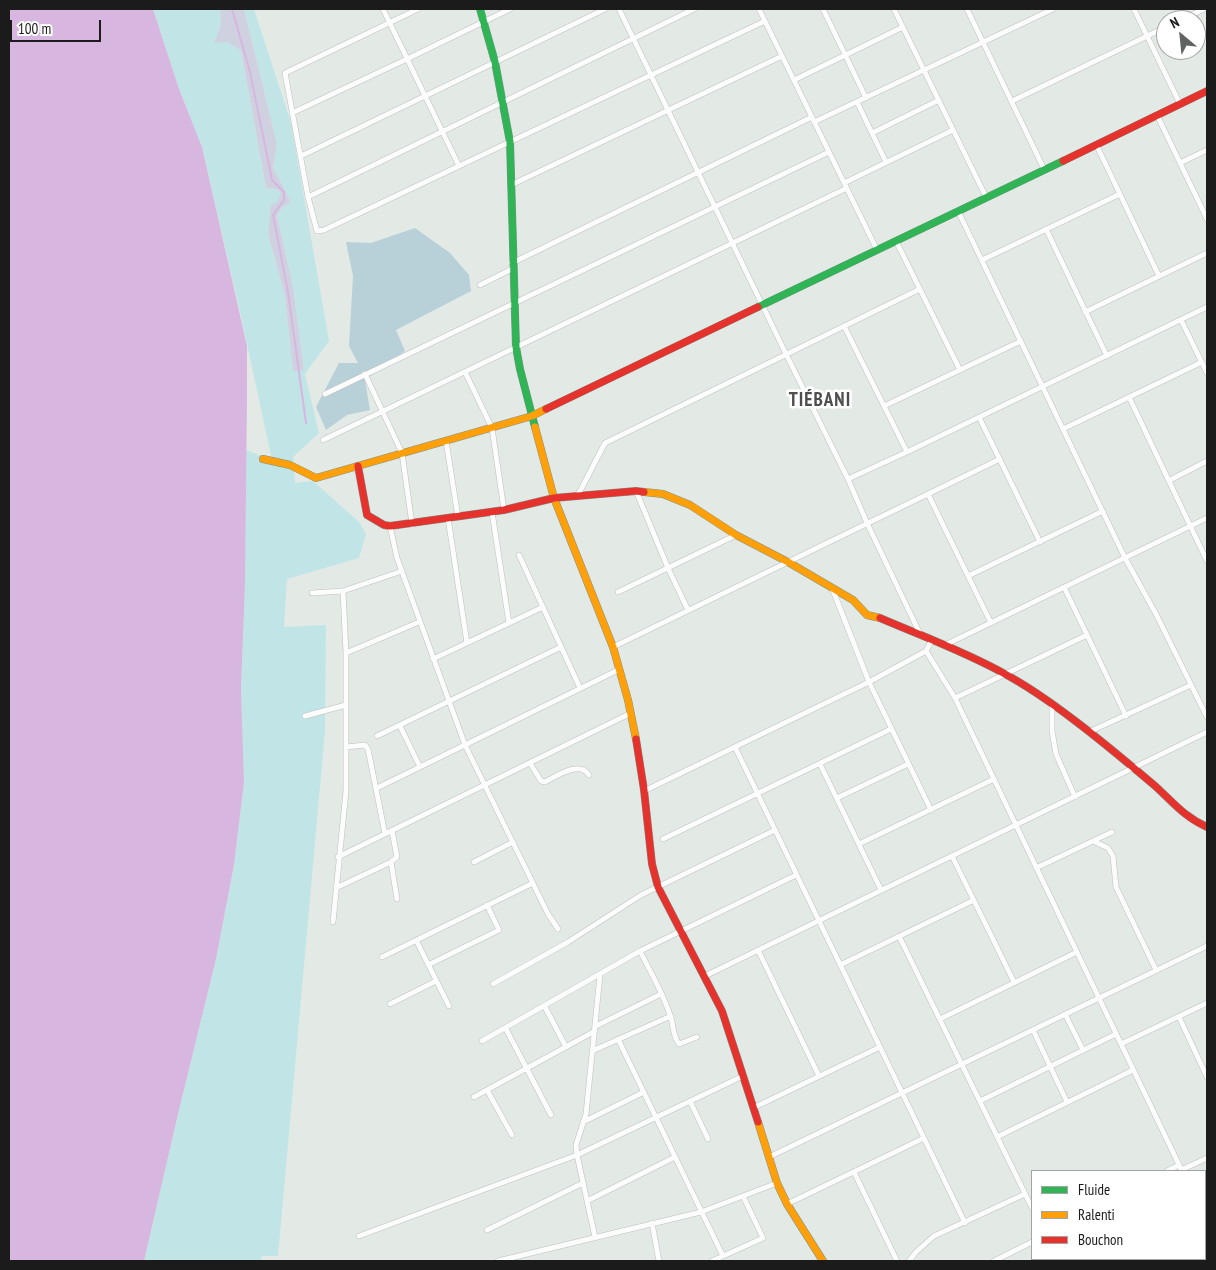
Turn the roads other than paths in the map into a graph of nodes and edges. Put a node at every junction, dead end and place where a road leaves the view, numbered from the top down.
1 (383, 9) edge
2 (418, 9) edge
3 (480, 9) edge
4 (510, 9) edge
5 (605, 9) edge
6 (619, 9) edge
7 (694, 9) edge
8 (759, 9) edge
9 (823, 9) edge
10 (894, 9) edge
11 (967, 9) edge
12 (1053, 9) edge
13 (1134, 9) edge
14 (765, 21) junction
15 (390, 22) junction
16 (484, 22) junction
17 (903, 26) junction
18 (1156, 32) edge
19 (1147, 36) junction
20 (634, 38) junction
21 (983, 42) junction
22 (845, 54) junction
23 (782, 56) junction
24 (407, 59) junction
25 (495, 62) junction
26 (924, 70) junction
27 (651, 75) junction
28 (794, 80) junction
29 (1207, 91) edge
30 (425, 96) junction
31 (866, 98) junction
32 (939, 100) junction
33 (1012, 101) junction
34 (503, 102) junction
35 (857, 102) junction
36 (1180, 104) junction
37 (668, 110) junction
38 (292, 113) junction
39 (1157, 115) junction
40 (813, 120) junction
41 (953, 130) junction
42 (442, 132) junction
43 (872, 133) junction
44 (510, 142) junction
45 (1096, 144) junction
46 (1207, 150) edge
47 (829, 152) junction
48 (301, 156) junction
49 (886, 162) junction
50 (1180, 163) junction
51 (459, 166) junction
52 (1044, 169) junction
53 (698, 172) junction
54 (511, 185) junction
55 (845, 185) junction
56 (1120, 194) junction
57 (308, 197) junction
58 (986, 197) junction
59 (715, 207) junction
60 (958, 211) junction
61 (1207, 220) edge
62 (1046, 230) junction
63 (896, 241) junction
64 (732, 243) junction
65 (877, 250) junction
66 (1207, 253) edge
67 (982, 260) junction
68 (512, 266) junction
69 (1159, 276) junction
70 (480, 285) dead end
71 (920, 289) junction
72 (514, 303) junction
73 (762, 305) junction
74 (1207, 307) edge
75 (1085, 312) junction
76 (1181, 320) junction
77 (844, 326) junction
78 (1021, 341) junction
79 (516, 347) junction
80 (786, 354) junction
81 (1107, 356) junction
82 (1202, 362) junction
83 (960, 370) junction
84 (465, 372) junction
85 (1207, 373) edge
86 (365, 374) junction
87 (1043, 387) junction
88 (324, 394) dead end
89 (1130, 397) junction
90 (884, 406) junction
91 (383, 411) junction
92 (532, 416) junction
93 (980, 417) junction
94 (492, 428) junction
95 (1063, 429) junction
96 (323, 440) dead end
97 (446, 441) junction
98 (907, 452) junction
99 (402, 453) junction
100 (263, 459) dead end
101 (1000, 459) junction
102 (1207, 462) edge
103 (358, 466) junction
104 (848, 478) junction
105 (1170, 480) junction
106 (636, 491) junction
107 (928, 494) junction
108 (578, 495) junction
109 (554, 498) junction
110 (504, 510) junction
111 (1102, 511) junction
112 (492, 512) junction
113 (458, 517) junction
114 (448, 518) junction
115 (1207, 518) edge
116 (868, 523) junction
117 (412, 524) junction
118 (390, 526) junction
119 (1190, 526) junction
120 (736, 535) junction
121 (1040, 542) junction
122 (519, 555) dead end
123 (1125, 558) junction
124 (1207, 561) edge
125 (788, 562) junction
126 (668, 568) junction
127 (402, 571) junction
128 (968, 576) junction
129 (1064, 587) junction
130 (832, 588) junction
131 (343, 591) junction
132 (618, 592) dead end
133 (312, 593) dead end
134 (543, 607) junction
135 (688, 610) junction
136 (419, 622) junction
137 (509, 623) junction
138 (991, 623) junction
139 (1087, 634) junction
140 (922, 636) junction
141 (932, 640) junction
142 (467, 643) junction
143 (945, 645) junction
144 (561, 646) junction
145 (613, 647) junction
146 (926, 650) junction
147 (346, 653) junction
148 (433, 660) junction
149 (620, 669) junction
150 (1005, 674) junction
151 (869, 682) junction
152 (1190, 685) junction
153 (580, 688) junction
154 (955, 698) junction
155 (448, 702) junction
156 (346, 705) junction
157 (1052, 706) junction
158 (631, 713) junction
159 (305, 716) dead end
160 (1126, 716) junction
161 (1207, 717) edge
162 (400, 726) junction
163 (891, 729) junction
164 (1089, 732) junction
165 (1207, 732) edge
166 (377, 736) dead end
167 (465, 745) junction
168 (346, 747) junction
169 (735, 747) junction
170 (530, 763) junction
171 (820, 764) junction
172 (908, 764) junction
173 (420, 767) junction
174 (1134, 768) junction
175 (589, 775) dead end
176 (994, 779) junction
177 (485, 785) junction
178 (377, 788) junction
179 (644, 791) junction
180 (757, 794) junction
181 (1075, 797) junction
182 (837, 798) junction
183 (930, 810) junction
184 (1016, 825) junction
185 (1207, 827) edge
186 (775, 830) junction
187 (392, 831) junction
188 (1112, 832) dead end
189 (386, 834) junction
190 (663, 839) dead end
191 (1093, 841) junction
192 (513, 842) junction
193 (859, 844) junction
194 (952, 856) junction
195 (338, 857) junction
196 (391, 862) junction
197 (474, 862) dead end
198 (1036, 868) junction
199 (796, 875) junction
200 (533, 883) junction
201 (658, 887) junction
202 (336, 888) junction
203 (881, 890) junction
204 (397, 898) dead end
205 (974, 900) junction
206 (487, 905) junction
207 (818, 921) junction
208 (332, 922) dead end
209 (558, 929) dead end
210 (682, 931) junction
211 (900, 936) junction
212 (416, 940) junction
213 (1207, 946) edge
214 (640, 950) junction
215 (758, 950) junction
216 (1076, 952) junction
217 (382, 957) dead end
218 (428, 965) junction
219 (840, 965) junction
220 (1156, 970) junction
221 (600, 975) junction
222 (705, 976) junction
223 (436, 981) junction
224 (1014, 982) junction
225 (493, 984) dead end
226 (661, 994) junction
227 (1099, 998) junction
228 (1207, 1003) edge
229 (390, 1004) dead end
230 (449, 1006) dead end
231 (544, 1006) junction
232 (1065, 1014) junction
233 (671, 1016) junction
234 (1179, 1017) junction
235 (940, 1019) junction
236 (596, 1028) junction
237 (506, 1029) junction
238 (1033, 1030) junction
239 (1116, 1034) junction
240 (697, 1037) dead end
241 (618, 1039) junction
242 (482, 1041) dead end
243 (1121, 1044) junction
244 (566, 1047) junction
245 (880, 1047) junction
246 (1083, 1050) junction
247 (592, 1052) junction
248 (962, 1064) junction
249 (1050, 1066) junction
250 (527, 1068) junction
251 (1133, 1070) junction
252 (743, 1076) junction
253 (819, 1076) junction
254 (1207, 1077) edge
255 (487, 1090) junction
256 (644, 1092) junction
257 (902, 1093) junction
258 (474, 1097) dead end
259 (690, 1101) junction
260 (980, 1101) junction
261 (1067, 1102) junction
262 (753, 1108) junction
263 (551, 1115) dead end
264 (656, 1117) junction
265 (583, 1122) junction
266 (512, 1135) dead end
267 (997, 1137) junction
268 (924, 1138) junction
269 (708, 1139) dead end
270 (577, 1155) junction
271 (675, 1157) junction
272 (769, 1157) junction
273 (1207, 1158) edge
274 (1181, 1169) edge
275 (854, 1172) junction
276 (777, 1183) junction
277 (583, 1184) junction
278 (1025, 1194) junction
279 (743, 1196) junction
280 (587, 1201) junction
281 (787, 1204) junction
282 (1031, 1206) edge
283 (701, 1212) junction
284 (652, 1223) junction
285 (965, 1223) junction
286 (487, 1230) dead end
287 (359, 1236) dead end
288 (595, 1237) junction
289 (1031, 1242) edge
290 (723, 1256) junction
291 (498, 1261) edge
292 (659, 1261) edge
293 (712, 1261) edge
294 (823, 1261) edge
295 (897, 1261) edge
296 (909, 1261) edge
297 (994, 1261) edge

1 - 15 street
2 - 15 street
3 - 16 street
4 - 16 street
5 - 25 street
6 - 20 street
7 - 20 street
8 - 14 street
9 - 22 street
10 - 17 street
11 - 21 street
12 - 21 street
13 - 19 street
14 - 23 street
14 - 27 street
15 - 24 street
15 - 38 street
16 - 24 street
16 - 25 street
17 - 22 street
17 - 26 street
18 - 19 street
19 - 33 street
19 - 36 street
20 - 27 street
20 - 34 street
21 - 26 street
21 - 33 street
22 - 28 street
22 - 31 street
23 - 28 street
23 - 37 street
24 - 30 street
24 - 38 street
25 - 30 street
25 - 34 street
26 - 31 street
26 - 32 street
27 - 37 street
27 - 44 street
28 - 40 street
29 - 36 street
30 - 42 street
30 - 48 street
31 - 35 street
32 - 41 street
32 - 43 street
33 - 52 street
34 - 42 street
34 - 44 street
35 - 40 street
35 - 43 street
36 - 39 street
37 - 53 street
37 - 54 street
38 - 48 street
39 - 45 street
39 - 50 street
40 - 47 street
40 - 53 street
41 - 49 street
41 - 58 street
42 - 51 street
42 - 57 street
43 - 49 street
44 - 51 street
44 - 54 street
45 - 52 street
45 - 56 street
46 - 50 street
47 - 55 street
47 - 59 street
48 - 57 street
49 - 55 street
50 - 61 street
51 - 57 street
52 - 58 street
53 - 59 street
53 - 68 street
54 - 68 street
55 - 64 street
55 - 65 street
56 - 62 street
56 - 69 street
58 - 60 street
59 - 64 street
59 - 72 street
60 - 63 street
60 - 67 street
62 - 67 street
62 - 75 street
63 - 65 street
63 - 71 street
64 - 73 street
64 - 79 street
65 - 73 street
66 - 69 street
67 - 78 street
68 - 70 street
68 - 72 street
69 - 75 street
71 - 77 street
71 - 83 street
72 - 79 street
72 - 86 street
73 - 80 street
73 - 92 street
74 - 76 street
75 - 81 street
76 - 81 street
76 - 82 street
77 - 80 street
77 - 90 street
78 - 83 street
78 - 87 street
79 - 84 street
79 - 92 street
80 - 104 street
80 - 108 street
81 - 87 street
82 - 85 street
82 - 89 street
83 - 90 street
84 - 91 street
84 - 94 street
86 - 88 street
86 - 91 street
87 - 93 street
87 - 95 street
89 - 95 street
89 - 105 street
90 - 98 street
91 - 96 street
91 - 99 street
92 - 94 street
92 - 109 street
93 - 98 street
93 - 101 street
94 - 97 street
94 - 110 street
95 - 111 street
97 - 99 street
97 - 113 street
98 - 104 street
99 - 103 street
99 - 117 street
100 - 103 street
101 - 107 street
101 - 121 street
102 - 105 street
103 - 118 street
104 - 116 street
105 - 119 street
106 - 108 street
106 - 120 street
106 - 126 street
107 - 116 street
107 - 128 street
108 - 109 street
109 - 110 street
109 - 145 street
110 - 112 street
111 - 121 street
111 - 123 street
112 - 113 street
112 - 137 street
113 - 114 street
114 - 117 street
114 - 142 street
115 - 119 street
116 - 125 street
116 - 140 street
117 - 118 street
118 - 127 street
119 - 123 street
119 - 124 street
120 - 125 street
120 - 126 street
121 - 128 street
122 - 134 street
123 - 129 street
123 - 152 street
125 - 130 street
125 - 135 street
126 - 132 street
126 - 135 street
127 - 131 street
127 - 136 street
128 - 138 street
129 - 138 street
129 - 139 street
130 - 140 street
130 - 151 street
131 - 133 street
131 - 147 street
134 - 137 street
134 - 144 street
135 - 145 street
136 - 147 street
136 - 148 street
137 - 142 street
138 - 143 street
139 - 150 street
139 - 160 street
140 - 141 street
141 - 143 street
141 - 146 street
142 - 148 street
143 - 150 street
144 - 153 street
144 - 155 street
145 - 149 street
146 - 151 street
146 - 154 street
147 - 156 street
148 - 155 street
149 - 153 street
149 - 158 street
150 - 154 street
150 - 157 street
151 - 163 street
151 - 169 street
152 - 160 street
152 - 161 street
153 - 167 street
154 - 176 street
155 - 162 street
155 - 167 street
156 - 159 street
156 - 168 street
157 - 164 street
157 - 181 street
158 - 170 street
158 - 179 street
160 - 164 street
162 - 166 street
162 - 173 street
163 - 171 street
163 - 172 street
164 - 174 street
165 - 174 street
167 - 173 street
167 - 177 street
168 - 178 street
168 - 195 street
169 - 179 street
169 - 180 street
170 - 175 street
170 - 177 street
171 - 180 street
171 - 182 street
172 - 182 street
172 - 183 street
173 - 178 street
174 - 181 street
174 - 185 street
176 - 183 street
176 - 184 street
177 - 187 street
177 - 192 street
178 - 189 street
179 - 201 street
180 - 186 street
180 - 190 street
181 - 184 street
182 - 193 street
183 - 193 street
184 - 194 street
184 - 198 street
186 - 199 street
186 - 201 street
187 - 189 street
187 - 196 street
188 - 191 street
189 - 195 street
191 - 198 street
191 - 220 street
192 - 197 street
192 - 200 street
193 - 203 street
194 - 203 street
194 - 205 street
195 - 202 street
196 - 202 street
196 - 204 street
198 - 216 street
199 - 207 street
199 - 210 street
200 - 206 street
200 - 209 street
201 - 210 street
201 - 225 street
202 - 208 street
203 - 207 street
205 - 211 street
205 - 224 street
206 - 212 street
206 - 218 street
207 - 215 street
207 - 219 street
210 - 214 street
210 - 222 street
211 - 219 street
211 - 235 street
212 - 217 street
212 - 218 street
213 - 220 street
214 - 221 street
214 - 226 street
215 - 222 street
215 - 253 street
216 - 224 street
216 - 227 street
218 - 223 street
219 - 245 street
220 - 227 street
221 - 231 street
221 - 236 street
222 - 252 street
223 - 229 street
223 - 230 street
224 - 235 street
226 - 233 street
226 - 236 street
227 - 232 street
227 - 239 street
228 - 234 street
231 - 237 street
231 - 244 street
232 - 238 street
232 - 246 street
233 - 240 street
233 - 241 street
234 - 243 street
234 - 254 street
235 - 248 street
236 - 244 street
236 - 247 street
237 - 242 street
237 - 250 street
238 - 248 street
238 - 249 street
239 - 243 street
239 - 246 street
241 - 247 street
241 - 256 street
243 - 251 street
244 - 250 street
245 - 253 street
245 - 257 street
246 - 249 street
247 - 265 street
248 - 257 street
248 - 260 street
249 - 260 street
249 - 261 street
250 - 255 street
250 - 263 street
251 - 261 street
251 - 274 street
252 - 259 street
252 - 262 street
253 - 262 street
255 - 258 street
255 - 266 street
256 - 264 street
256 - 265 street
257 - 268 street
257 - 272 street
259 - 264 street
259 - 269 street
260 - 267 street
261 - 267 street
262 - 272 street
264 - 270 street
264 - 271 street
265 - 270 street
267 - 278 street
268 - 275 street
268 - 285 street
270 - 277 street
270 - 287 street
271 - 280 street
271 - 283 street
272 - 276 street
273 - 274 street
275 - 281 street
275 - 295 street
276 - 279 street
276 - 281 street
277 - 280 street
277 - 286 street
278 - 282 street
278 - 285 street
279 - 283 street
279 - 290 street
280 - 288 street
281 - 294 street
283 - 284 street
283 - 290 street
284 - 288 street
284 - 292 street
285 - 296 street
288 - 291 street
289 - 297 street
290 - 293 street

